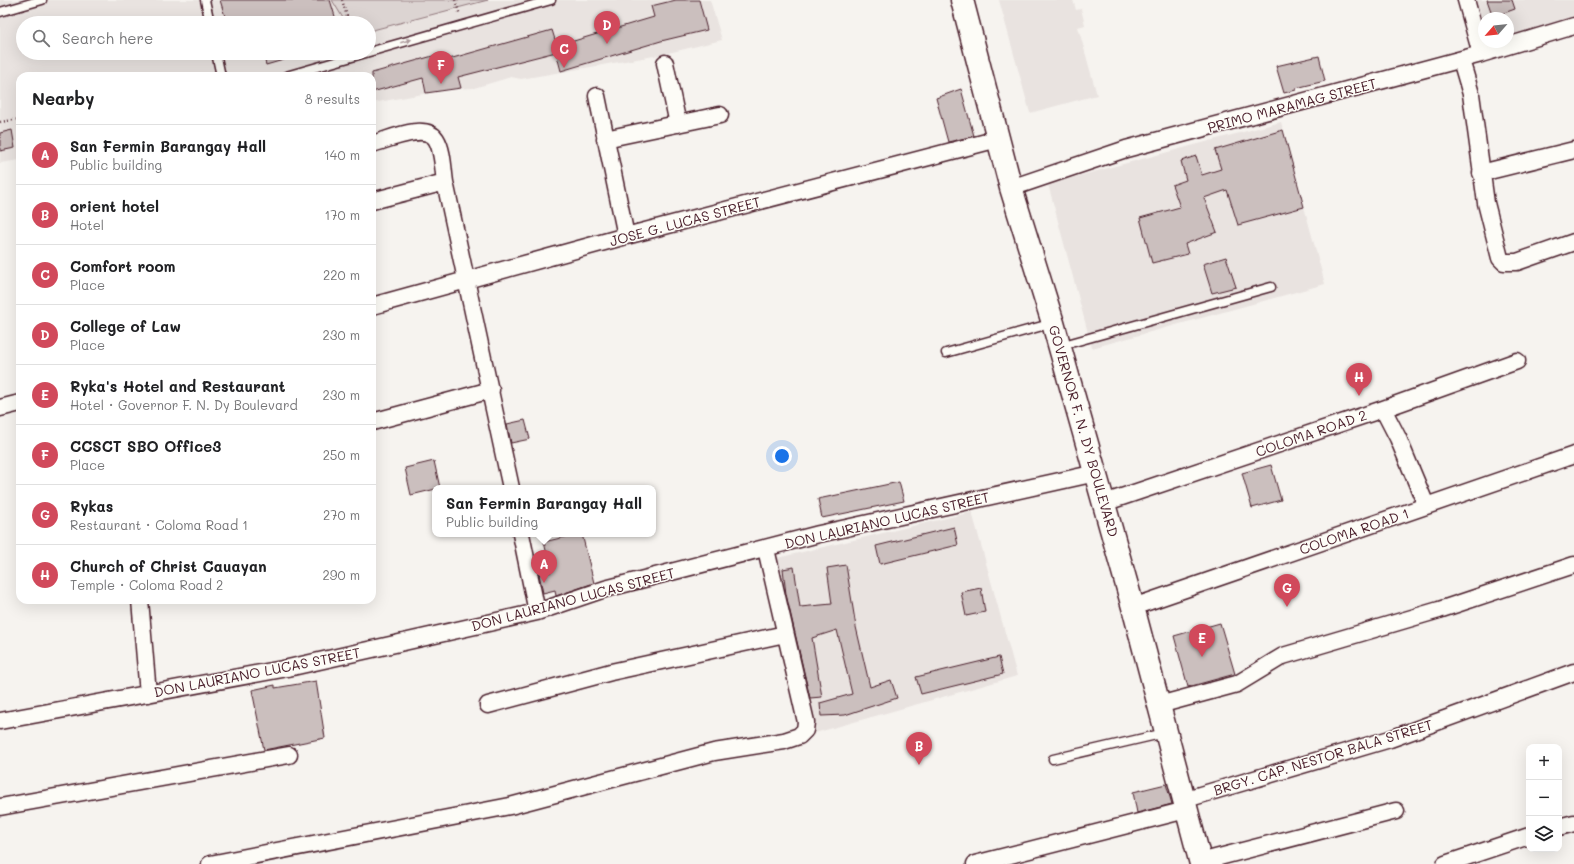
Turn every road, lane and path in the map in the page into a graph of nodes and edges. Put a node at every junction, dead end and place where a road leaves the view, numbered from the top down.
1 (42, 0) edge
2 (205, 0) edge
3 (342, 0) edge
4 (455, 0) edge
5 (552, 0) edge
6 (962, 0) edge
7 (1466, 0) edge
8 (0, 12) edge
9 (208, 16) edge
10 (347, 16) edge
11 (464, 25) junction
12 (1574, 26) edge
13 (376, 51) edge
14 (1480, 54) junction
15 (218, 60) edge
16 (343, 60) edge
17 (1461, 60) junction
18 (665, 63) dead end
19 (221, 72) edge
20 (300, 72) edge
21 (597, 96) dead end
22 (720, 115) dead end
23 (16, 120) edge
24 (0, 122) edge
25 (678, 124) junction
26 (605, 139) junction
27 (998, 139) junction
28 (376, 143) edge
29 (1574, 150) edge
30 (1481, 173) junction
31 (445, 182) junction
32 (1011, 188) junction
33 (376, 200) edge
34 (626, 236) junction
35 (1574, 242) edge
36 (467, 281) junction
37 (1271, 287) dead end
38 (376, 305) edge
39 (1053, 323) junction
40 (1059, 346) junction
41 (946, 353) dead end
42 (1517, 361) dead end
43 (491, 390) junction
44 (16, 404) edge
45 (0, 408) edge
46 (1383, 409) junction
47 (376, 421) edge
48 (1574, 455) edge
49 (1096, 473) junction
50 (510, 485) edge
51 (1104, 503) junction
52 (1426, 505) junction
53 (522, 537) edge
54 (766, 549) junction
55 (1574, 565) edge
56 (140, 604) edge
57 (1134, 607) junction
58 (537, 612) junction
59 (785, 634) junction
60 (1574, 672) edge
61 (148, 694) junction
62 (488, 705) dead end
63 (1159, 706) junction
64 (0, 721) edge
65 (1166, 733) junction
66 (289, 755) dead end
67 (1053, 759) dead end
68 (1185, 805) junction
69 (0, 808) edge
70 (1396, 810) dead end
71 (1574, 823) edge
72 (1562, 826) edge
73 (1526, 837) edge
74 (1473, 861) edge
75 (1200, 863) edge
76 (210, 864) edge
77 (975, 864) edge
78 (1446, 864) edge

1 - 8 lane
2 - 9 lane
3 - 10 path
4 - 11 path
5 - 11 lane
6 - 27 highway, GOVERNOR F. N. DY BOULEVARD
7 - 14 street
13 -> 11 lane
12 - 14 street, PRIMO MARAMAG STREET
14 - 17 street, PRIMO MARAMAG STREET
15 - 19 lane
16 - 20 lane
17 - 30 street
17 - 32 street, PRIMO MARAMAG STREET
18 - 25 street
21 - 26 street
22 - 25 street
23 - 24 path
25 - 26 street
26 - 34 street
27 - 32 highway, GOVERNOR F. N. DY BOULEVARD
27 - 34 street, JOSE G. LUCAS STREET
28 - 31 street
29 - 30 street
30 - 35 street
31 - 33 street
31 - 36 street
32 - 39 highway, GOVERNOR F. N. DY BOULEVARD
34 - 36 street, JOSE G. LUCAS STREET
36 - 38 street, JOSE G. LUCAS STREET
36 - 43 street
37 - 40 lane
39 - 40 highway, GOVERNOR F. N. DY BOULEVARD
39 - 41 lane
40 - 49 highway, GOVERNOR F. N. DY BOULEVARD
42 - 46 street, COLOMA ROAD 2
43 - 47 street
43 - 50 street
44 - 45 street
46 - 51 street, COLOMA ROAD 2
46 - 52 street
48 - 52 street, COLOMA ROAD 1
49 - 51 highway, GOVERNOR F. N. DY BOULEVARD
49 - 54 street, DON LAURIANO LUCAS STREET
51 - 57 highway, GOVERNOR F. N. DY BOULEVARD
52 - 57 street, COLOMA ROAD 1
53 - 58 street
54 - 58 street, DON LAURIANO LUCAS STREET
54 - 59 street
55 - 63 street
56 - 61 street
57 - 63 highway, GOVERNOR F. N. DY BOULEVARD
58 - 61 street, DON LAURIANO LUCAS STREET
59 - 62 street
59 - 76 street
60 - 68 street, BRGY. CAP. NESTOR BALA STREET
61 - 64 street, DON LAURIANO LUCAS STREET
63 - 65 highway, GOVERNOR F. N. DY BOULEVARD
65 - 67 lane
65 - 68 highway, GOVERNOR F. N. DY BOULEVARD
66 - 69 street
68 - 75 highway, GOVERNOR F. N. DY BOULEVARD
68 - 77 street, BRGY. CAP. NESTOR BALA STREET
70 - 75 street
71 - 72 street
73 - 74 street
74 - 78 street

